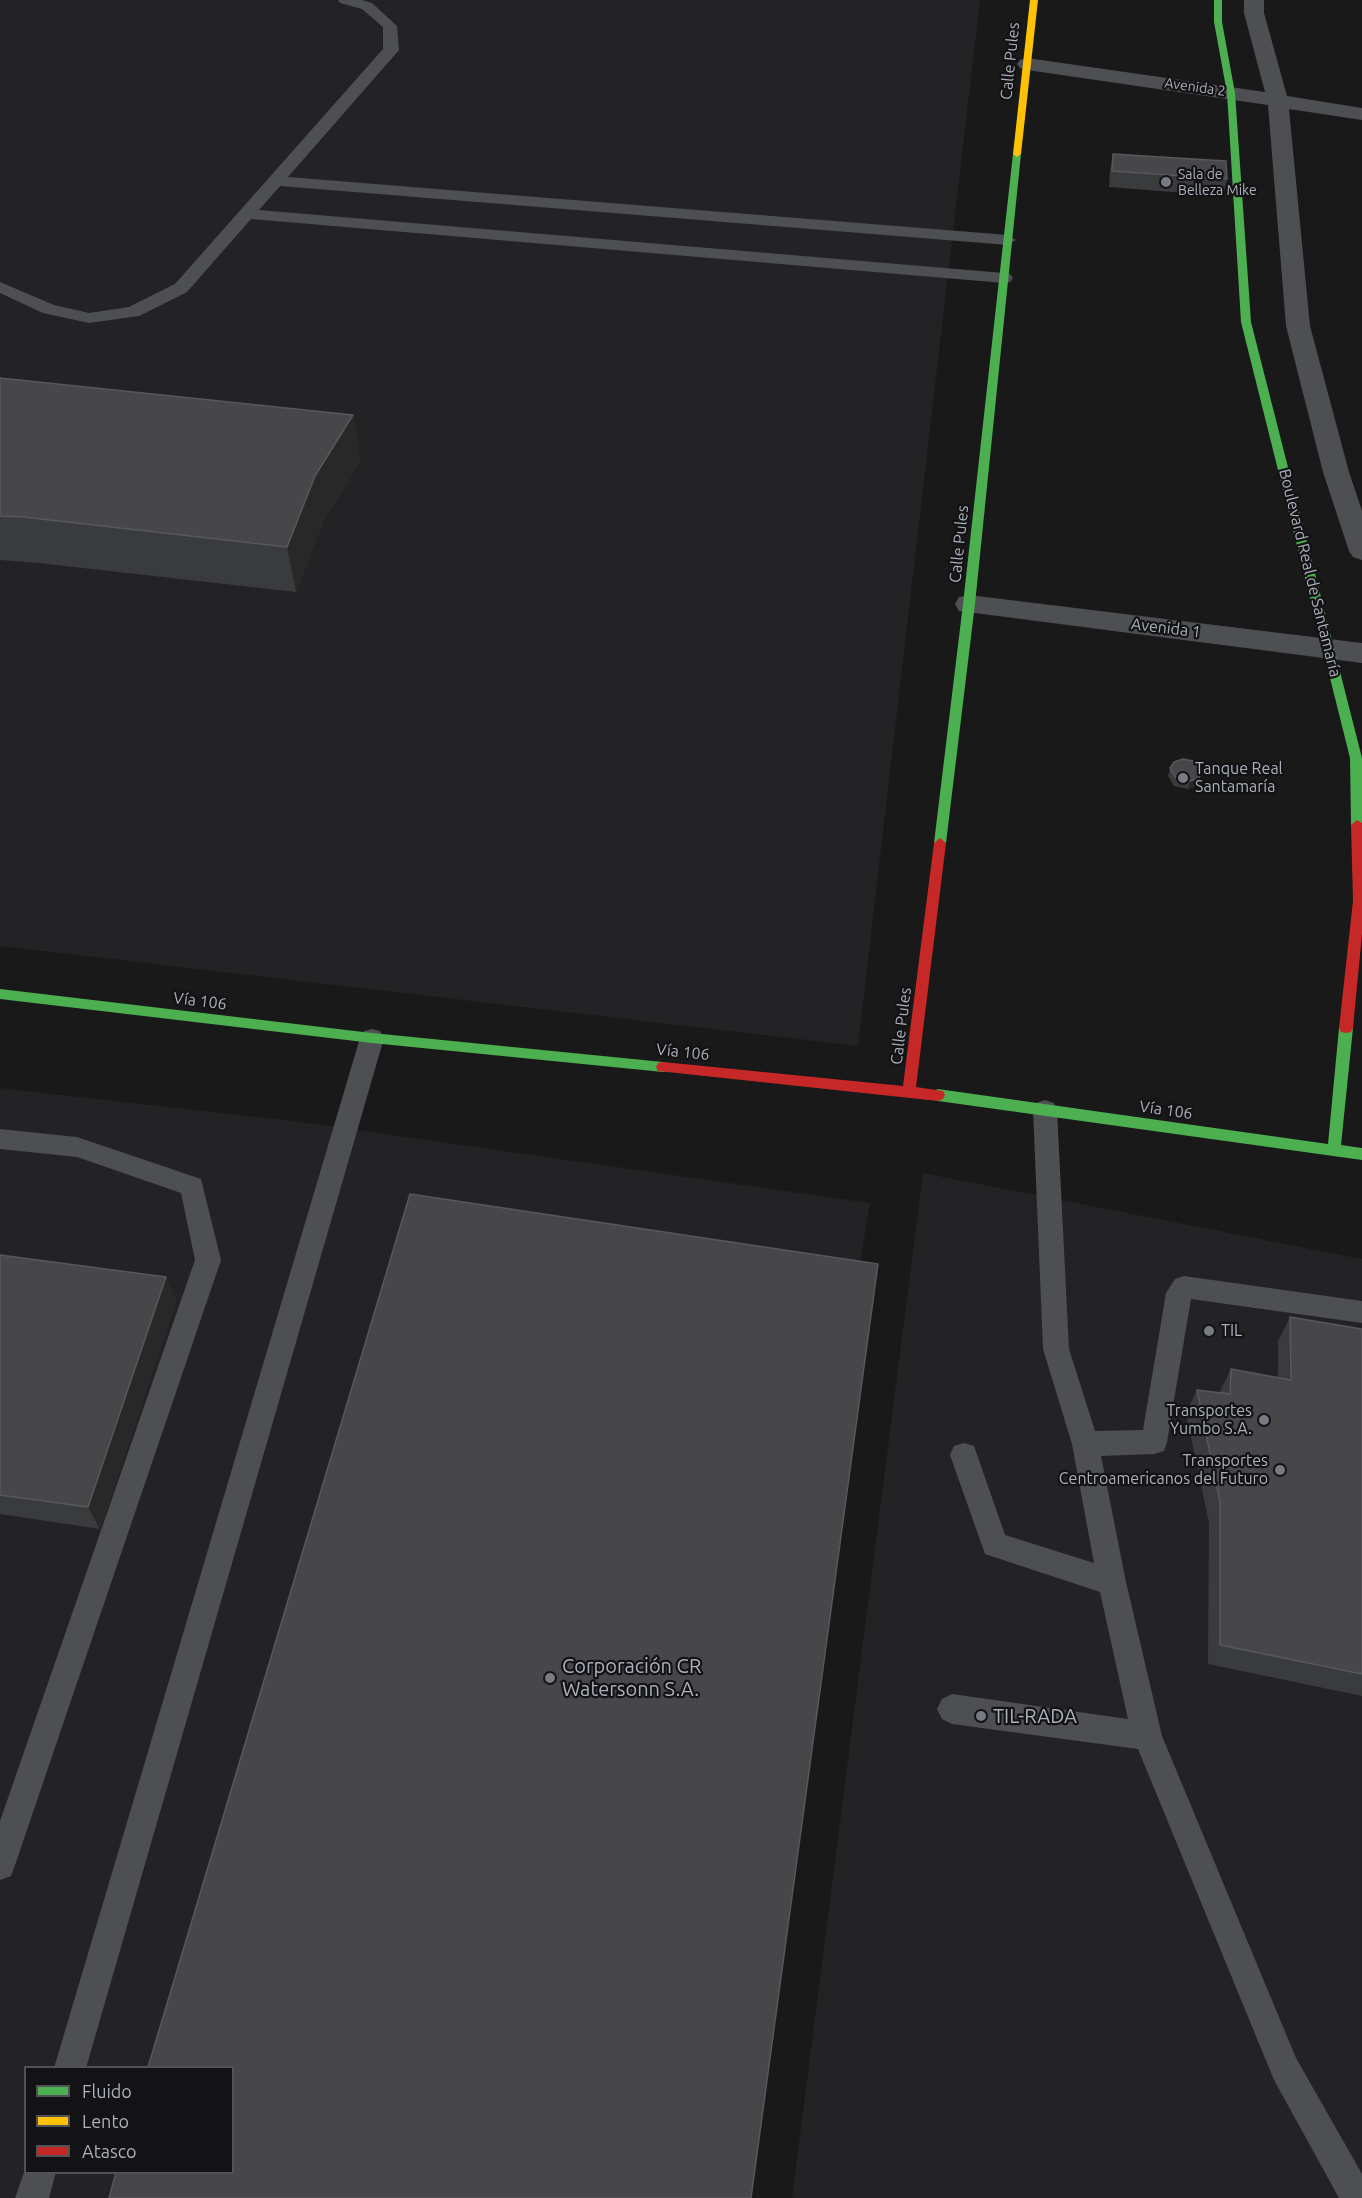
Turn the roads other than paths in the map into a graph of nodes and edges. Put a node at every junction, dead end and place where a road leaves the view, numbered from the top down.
1 (345, 0) edge
2 (1034, 0) edge
3 (1218, 0) edge
4 (1254, 0) edge
5 (1026, 64) junction
6 (1231, 93) junction
7 (1278, 101) junction
8 (1362, 114) edge
9 (276, 181) junction
10 (247, 214) junction
11 (1008, 240) junction
12 (1004, 278) junction
13 (0, 287) edge
14 (1362, 551) edge
15 (969, 604) junction
16 (1330, 649) junction
17 (1362, 653) edge
18 (0, 994) edge
19 (372, 1038) junction
20 (909, 1091) junction
21 (1045, 1110) junction
22 (0, 1139) edge
23 (1334, 1150) junction
24 (1362, 1154) edge
25 (1362, 1312) edge
26 (1085, 1444) junction
27 (964, 1455) dead end
28 (1112, 1582) junction
29 (952, 1709) dead end
30 (1148, 1736) junction
31 (0, 1866) edge
32 (70, 2066) edge
33 (39, 2174) edge
34 (32, 2198) edge
35 (1358, 2198) edge

1 - 9 lane
2 - 5 street, Calle Pules
3 - 6 street, Boulevard Real de Santamaría
4 - 7 street
5 - 6 street, Avenida 2
5 - 11 street, Calle Pules
6 - 7 street, Avenida 2
6 - 16 street, Boulevard Real de Santamaría
7 - 8 street, Avenida 2
7 - 14 street
9 - 10 lane
9 - 11 lane
10 - 12 lane
10 - 13 lane
11 - 12 street, Calle Pules
12 - 15 street, Calle Pules
15 - 16 street, Avenida 1
15 - 20 street, Calle Pules
16 - 17 street, Avenida 1
16 - 23 street, Boulevard Real de Santamaría
18 - 19 street, Vía 106
19 - 20 street, Vía 106
19 - 32 lane
20 - 21 street, Vía 106
21 - 23 street, Vía 106
21 - 26 lane
22 - 31 lane
23 - 24 street, Vía 106
25 - 26 lane
26 - 28 lane
27 - 28 lane
28 - 30 lane
29 - 30 lane
30 - 35 lane
33 - 34 lane

